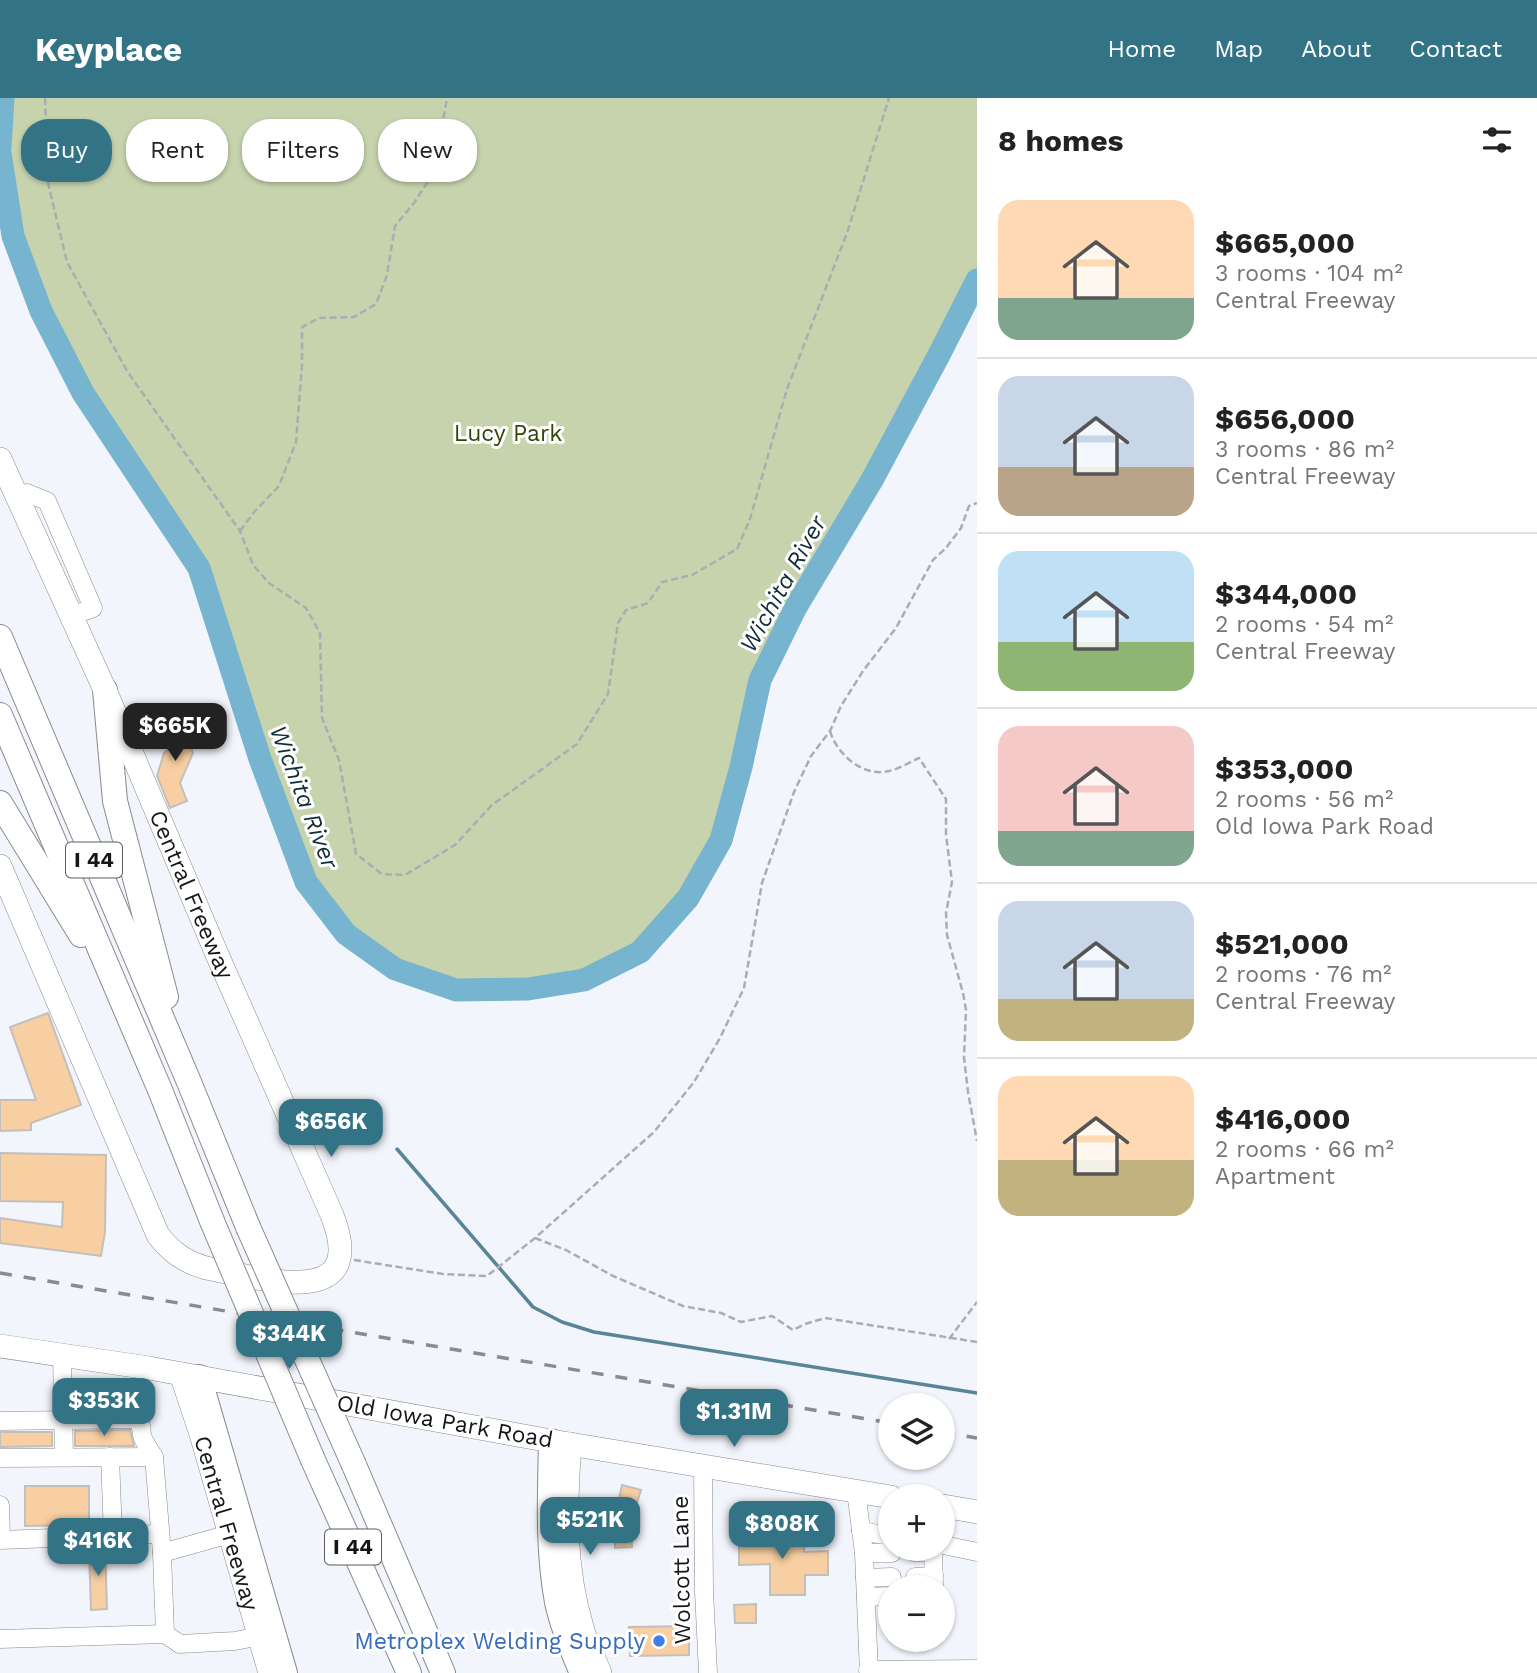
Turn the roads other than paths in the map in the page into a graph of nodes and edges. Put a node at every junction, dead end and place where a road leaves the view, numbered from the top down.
1 (0, 459) edge
2 (16, 497) junction
3 (71, 616) junction
4 (0, 637) edge
5 (105, 690) junction
6 (0, 715) edge
7 (0, 803) edge
8 (0, 866) edge
9 (125, 1007) junction
10 (189, 1082) junction
11 (0, 1346) edge
12 (62, 1355) junction
13 (190, 1376) junction
14 (64, 1420) junction
15 (0, 1421) edge
16 (560, 1442) junction
17 (64, 1457) junction
18 (110, 1457) junction
19 (154, 1457) junction
20 (0, 1458) edge
21 (703, 1466) junction
22 (856, 1491) junction
23 (878, 1495) edge
24 (0, 1505) edge
25 (955, 1508) edge
26 (977, 1512) edge
27 (861, 1531) junction
28 (236, 1532) junction
29 (159, 1534) junction
30 (113, 1535) junction
31 (1, 1539) edge
32 (878, 1539) edge
33 (878, 1549) edge
34 (955, 1550) edge
35 (977, 1552) edge
36 (162, 1553) junction
37 (864, 1553) junction
38 (865, 1578) junction
39 (878, 1578) edge
40 (866, 1597) junction
41 (878, 1597) edge
42 (165, 1634) junction
43 (266, 1635) junction
44 (0, 1639) edge
45 (977, 1669) edge
46 (868, 1672) edge
47 (270, 1673) edge
48 (285, 1673) edge
49 (409, 1673) edge
50 (443, 1673) edge
51 (582, 1673) edge
52 (600, 1673) edge
53 (708, 1673) edge

1 - 2 main road, Central Freeway
2 - 3 main road, Central Freeway
2 - 3 street
3 - 5 main road, Central Freeway
4 - 10 highway, I 44
5 - 8 main road, Central Freeway
5 - 10 highway
6 - 9 highway, I 44
7 - 9 highway
9 - 49 highway, I 44, bridge
10 - 50 highway, I 44, bridge
11 - 12 main road, Old Iowa Park Road
12 - 13 main road, Old Iowa Park Road
12 - 14 street
13 - 16 main road, Old Iowa Park Road
13 - 28 highway
14 - 15 street
14 - 17 street
14 - 19 street
16 - 21 main road, Old Iowa Park Road
16 - 51 highway
16 - 52 main road
17 - 18 street
17 - 20 street
18 - 19 street
18 - 30 street
19 - 29 street
21 - 22 main road, Old Iowa Park Road
21 - 53 street, Wolcott Lane
22 - 23 main road, Old Iowa Park Road
22 - 27 street
24 - 31 street
25 - 26 main road
27 - 32 street
27 - 37 street
28 - 36 street
28 - 43 highway
29 - 30 street
29 - 36 street
30 - 31 street
33 - 37 street
34 - 35 street
36 - 42 street
37 - 38 street
38 - 39 street
38 - 40 street
40 - 41 street
40 - 46 street
42 - 43 street
42 - 44 street
43 - 47 main road, Central Freeway
43 - 48 highway
45 - 46 street

